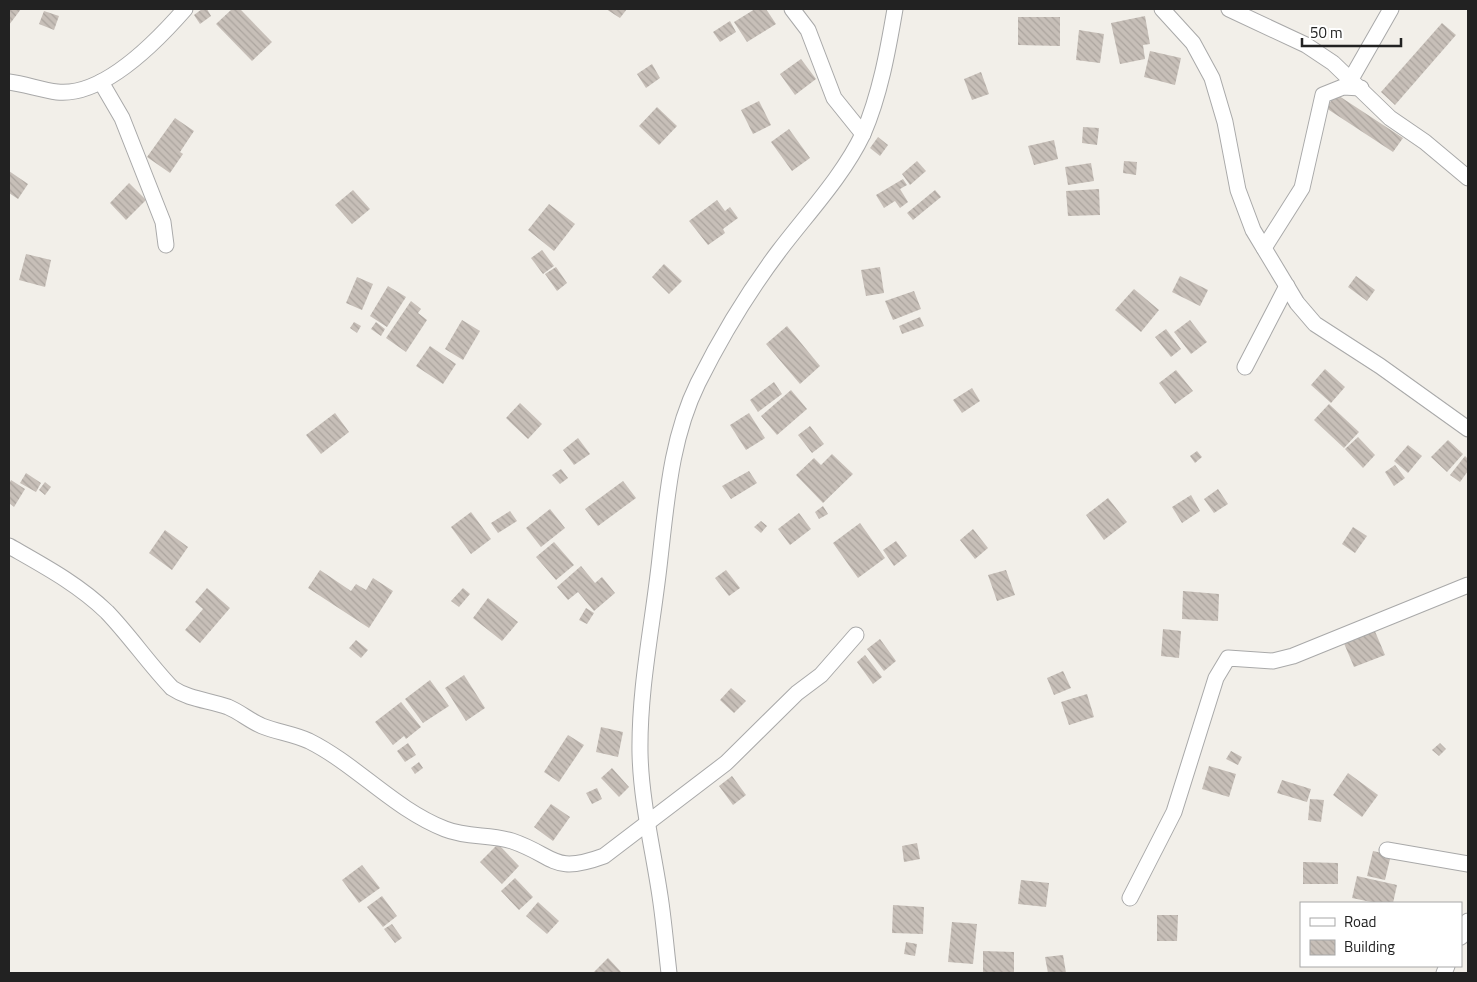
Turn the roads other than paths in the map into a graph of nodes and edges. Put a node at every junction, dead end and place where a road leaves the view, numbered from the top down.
1 (185, 9) edge
2 (792, 9) edge
3 (895, 9) edge
4 (1162, 9) edge
5 (1229, 9) edge
6 (1391, 9) edge
7 (9, 82) edge
8 (101, 82) junction
9 (1356, 83) junction
10 (863, 134) junction
11 (1468, 178) edge
12 (166, 245) dead end
13 (1264, 248) junction
14 (1287, 286) junction
15 (1244, 367) dead end
16 (1468, 429) edge
17 (9, 546) edge
18 (1468, 585) edge
19 (856, 635) dead end
20 (648, 824) junction
21 (1387, 850) dead end
22 (1468, 864) edge
23 (1130, 898) dead end
24 (1468, 920) edge
25 (1462, 934) edge
26 (668, 973) edge

1 - 8 street
2 - 10 street
3 - 10 street
4 - 13 street
5 - 9 street
6 - 9 street
7 - 8 street
8 - 12 street
9 - 11 street
9 - 13 street
10 - 20 street
13 - 14 street
14 - 15 street
14 - 16 street
17 - 20 street
18 - 23 street
19 - 20 street
20 - 26 street
21 - 22 street
24 - 25 street

